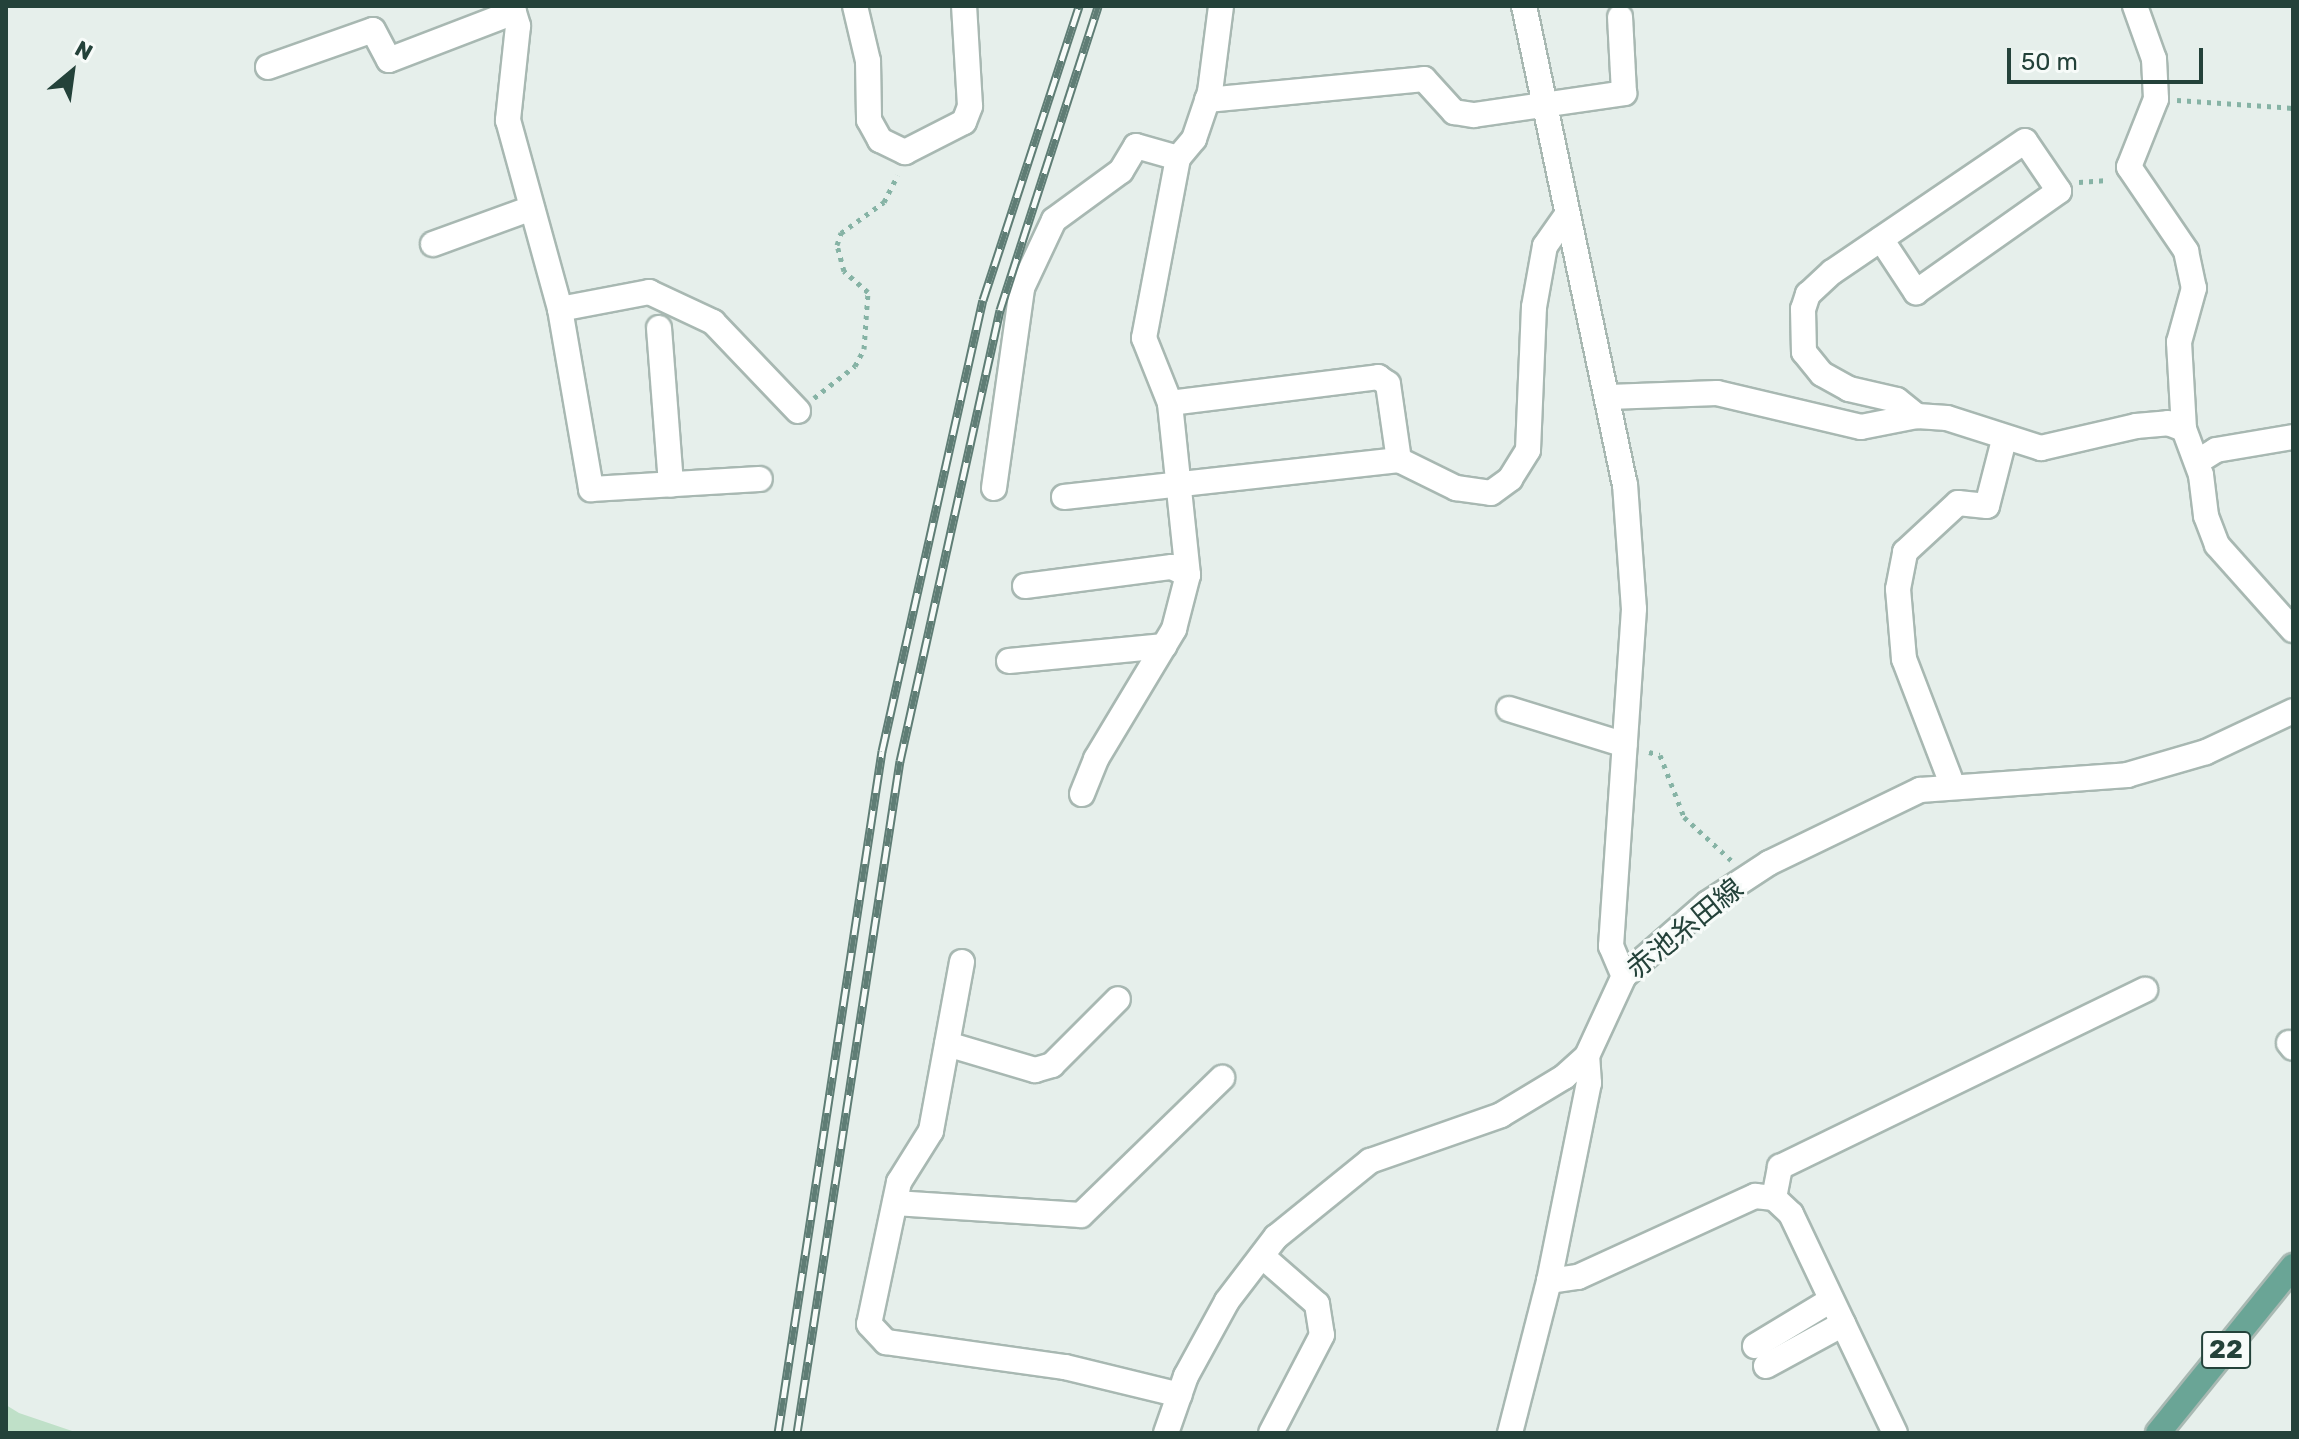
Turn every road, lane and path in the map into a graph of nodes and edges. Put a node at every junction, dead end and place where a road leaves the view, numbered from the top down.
1 (855, 6) edge
2 (964, 6) edge
3 (1221, 6) edge
4 (1524, 6) edge
5 (2135, 6) edge
6 (513, 9) edge
7 (1620, 17) dead end
8 (268, 67) dead end
9 (2156, 99) junction
10 (1207, 100) junction
11 (1542, 105) junction
12 (2293, 108) edge
13 (900, 150) junction
14 (1178, 158) junction
15 (2059, 191) junction
16 (2142, 191) junction
17 (532, 208) junction
18 (1567, 215) junction
19 (1881, 239) junction
20 (433, 244) dead end
21 (560, 309) junction
22 (659, 328) dead end
23 (1609, 397) junction
24 (1170, 403) junction
25 (798, 411) joint
26 (1917, 416) junction
27 (2184, 429) junction
28 (2293, 437) edge
29 (2004, 440) junction
30 (1399, 460) junction
31 (2197, 462) junction
32 (760, 479) dead end
33 (1180, 481) junction
34 (671, 485) junction
35 (994, 488) dead end
36 (1064, 497) dead end
37 (1188, 575) junction
38 (1025, 586) dead end
39 (2293, 630) edge
40 (1164, 646) junction
41 (1009, 661) dead end
42 (1509, 709) dead end
43 (2293, 711) edge
44 (1625, 745) junction
45 (1952, 784) junction
46 (1082, 794) dead end
47 (1746, 878) junction
48 (962, 962) dead end
49 (1624, 976) junction
50 (2145, 990) dead end
51 (1118, 999) dead end
52 (947, 1044) junction
53 (1587, 1056) junction
54 (1222, 1078) dead end
55 (1774, 1198) junction
56 (895, 1203) junction
57 (1262, 1256) junction
58 (2293, 1266) edge
59 (1549, 1281) junction
60 (1831, 1300) junction
61 (1843, 1324) junction
62 (1180, 1395) junction
63 (1166, 1433) edge
64 (1271, 1433) edge
65 (1510, 1433) edge
66 (1895, 1433) edge
67 (2158, 1433) edge

1 - 13 street
2 - 13 street
3 - 10 street
4 - 11 street
5 - 9 street
6 - 8 street
6 - 17 street
7 - 11 street
9 - 12 path
9 - 16 street
10 - 11 street
10 - 14 street
11 - 18 street
13 - 25 path
14 - 24 street
14 - 35 street
15 - 16 path
15 - 19 street
15 - 19 street
16 - 27 street
17 - 20 street
17 - 21 street
18 - 23 street
18 - 30 street
19 - 26 street
21 - 25 street
21 - 34 street
22 - 34 street
23 - 26 street
23 - 44 street
24 - 30 street
24 - 33 street
26 - 29 street
27 - 29 street
27 - 31 street
28 - 31 street
29 - 45 street
30 - 33 street
31 - 39 street
32 - 34 street
33 - 36 street
33 - 37 street
37 - 38 street
37 - 40 street
40 - 41 street
40 - 46 street
42 - 44 street
43 - 45 street, 赤池糸田線
44 - 47 path
44 - 49 street
45 - 47 street, 赤池糸田線
47 - 49 street, 赤池糸田線
48 - 52 street
49 - 53 street, 赤池糸田線
50 - 55 street
51 - 52 street
52 - 56 street
53 - 57 street, 赤池糸田線
53 - 59 street
54 - 56 street
55 - 59 street
55 - 60 street
56 - 62 street
57 - 62 street, 赤池糸田線
57 - 64 street
58 - 67 main road, 22
59 - 65 street
60 - 61 street
60 - 61 street
61 - 66 street
62 - 63 street, 赤池糸田線

